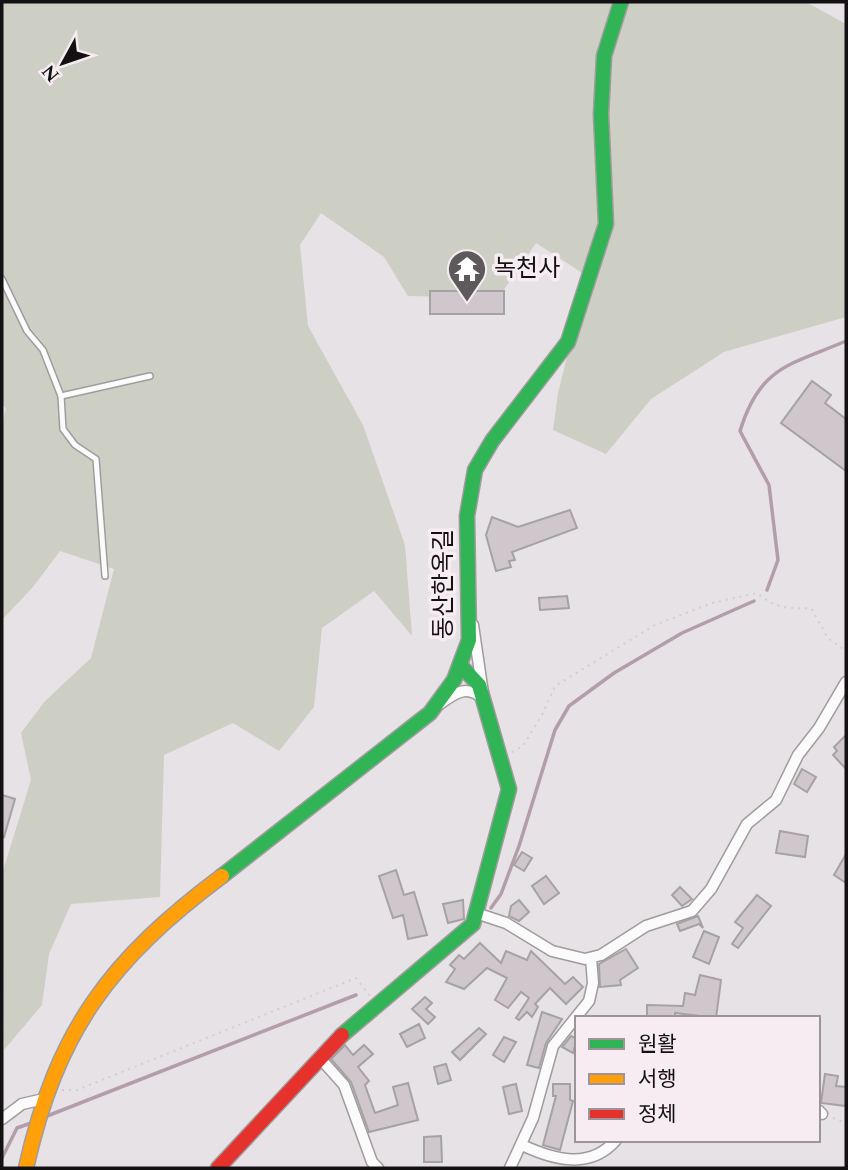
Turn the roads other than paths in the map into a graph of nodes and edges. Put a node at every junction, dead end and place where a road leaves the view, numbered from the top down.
1 (621, 2) edge
2 (2, 279) edge
3 (150, 376) dead end
4 (61, 396) junction
5 (105, 576) dead end
6 (471, 619) junction
7 (461, 666) junction
8 (846, 682) edge
9 (484, 700) junction
10 (430, 713) junction
11 (476, 913) junction
12 (591, 958) junction
13 (584, 1015) edge
14 (575, 1025) edge
15 (319, 1057) junction
16 (44, 1100) junction
17 (2, 1119) edge
18 (613, 1142) edge
19 (522, 1145) junction
20 (26, 1168) edge
21 (218, 1168) edge
22 (378, 1168) edge
23 (510, 1168) edge

1 - 6 street, 동산한옥길
2 - 4 lane
3 - 4 lane
4 - 5 lane
6 - 7 street, 동산한옥길
6 - 9 street
7 - 9 street
7 - 10 street, 동산한옥길
8 - 12 street
9 - 10 street
9 - 11 street
10 - 16 street, 동산한옥길
11 - 12 street
11 - 15 street
12 - 13 street
14 - 19 street
15 - 21 street
15 - 22 street
16 - 17 street
16 - 20 street, 동산한옥길
18 - 19 street
19 - 23 street

